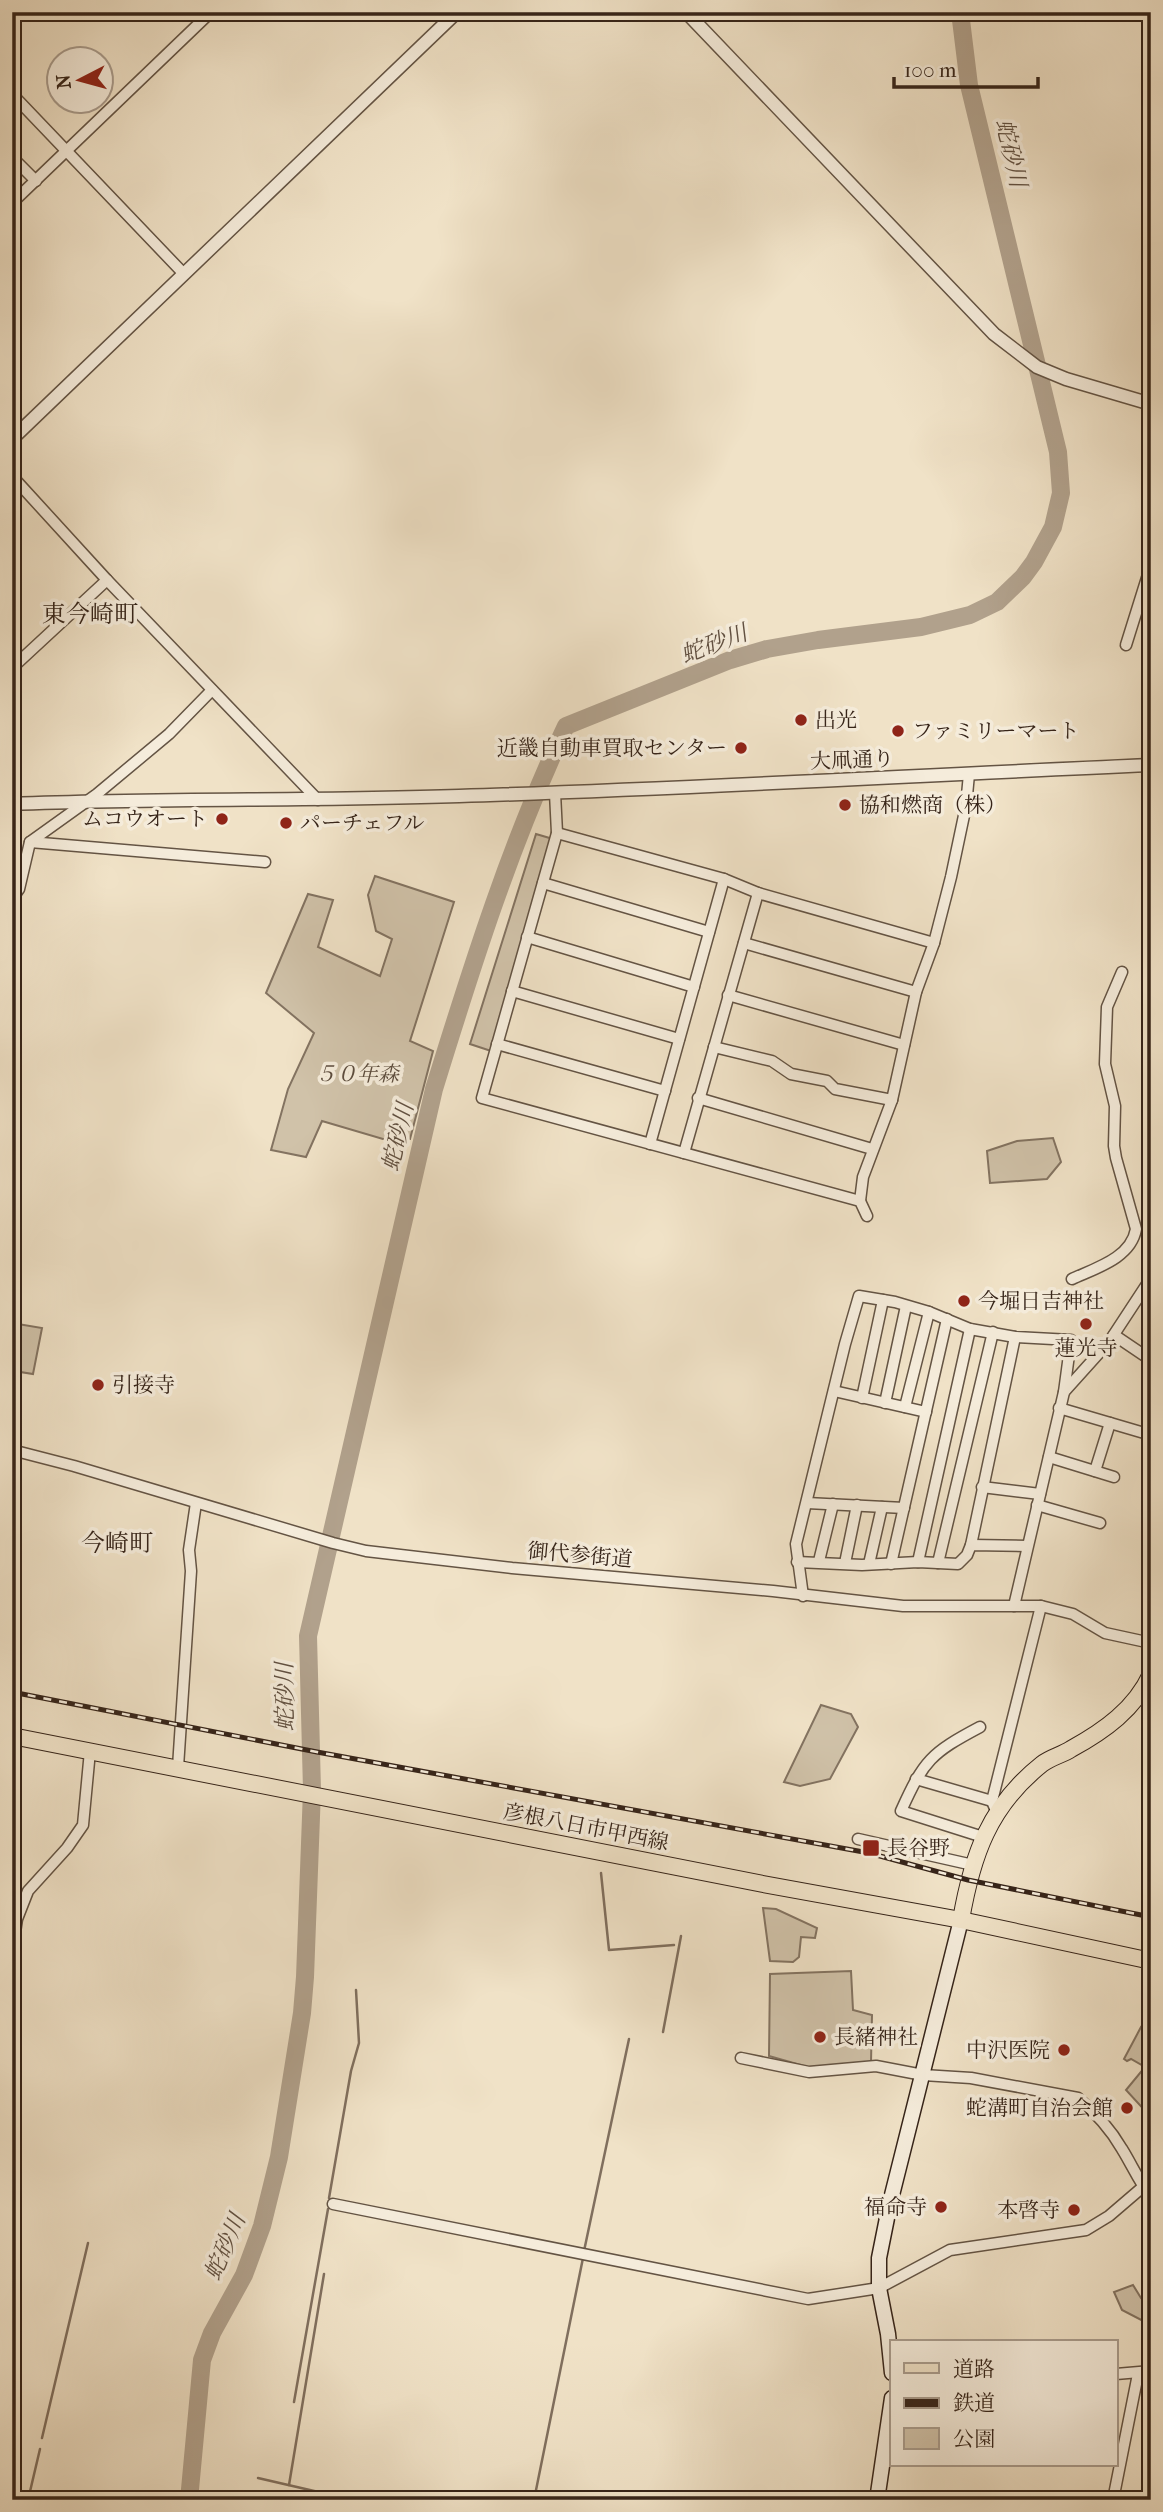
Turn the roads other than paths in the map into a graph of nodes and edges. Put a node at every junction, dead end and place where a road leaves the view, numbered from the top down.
1 (211, 12) edge
2 (457, 12) edge
3 (686, 12) edge
4 (12, 94) edge
5 (67, 152) junction
6 (12, 157) edge
7 (36, 181) junction
8 (12, 203) edge
9 (184, 274) junction
10 (1151, 404) edge
11 (12, 439) edge
12 (12, 476) edge
13 (1151, 565) edge
14 (107, 580) junction
15 (1126, 645) dead end
16 (12, 668) edge
17 (212, 690) junction
18 (1151, 765) edge
19 (969, 774) junction
20 (555, 793) junction
21 (318, 800) junction
22 (88, 801) junction
23 (12, 804) edge
24 (557, 832) junction
25 (30, 842) junction
26 (265, 862) dead end
27 (724, 879) junction
28 (543, 883) junction
29 (758, 893) junction
30 (12, 899) edge
31 (709, 932) junction
32 (527, 937) junction
33 (744, 943) junction
34 (934, 943) junction
35 (1122, 972) dead end
36 (694, 986) junction
37 (512, 991) junction
38 (916, 992) junction
39 (729, 995) junction
40 (679, 1038) junction
41 (497, 1044) junction
42 (904, 1045) junction
43 (713, 1047) junction
44 (665, 1091) junction
45 (698, 1098) junction
46 (892, 1100) junction
47 (650, 1144) junction
48 (872, 1149) junction
49 (684, 1153) junction
50 (859, 1201) junction
51 (867, 1216) dead end
52 (1151, 1278) edge
53 (1072, 1279) dead end
54 (883, 1300) junction
55 (906, 1306) junction
56 (929, 1312) junction
57 (947, 1319) junction
58 (970, 1329) junction
59 (993, 1332) junction
60 (1114, 1335) junction
61 (1015, 1338) junction
62 (1151, 1360) edge
63 (834, 1391) junction
64 (1064, 1392) junction
65 (862, 1398) junction
66 (885, 1403) junction
67 (905, 1408) junction
68 (1059, 1408) junction
69 (926, 1412) junction
70 (1110, 1423) junction
71 (1151, 1435) edge
72 (12, 1450) edge
73 (1049, 1457) junction
74 (1096, 1471) junction
75 (1114, 1477) dead end
76 (982, 1487) junction
77 (1038, 1500) junction
78 (196, 1503) junction
79 (807, 1503) junction
80 (833, 1504) junction
81 (857, 1505) junction
82 (882, 1507) junction
83 (904, 1508) junction
84 (1100, 1523) dead end
85 (971, 1545) junction
86 (1027, 1546) junction
87 (819, 1561) junction
88 (797, 1562) junction
89 (918, 1562) junction
90 (845, 1563) junction
91 (939, 1563) junction
92 (869, 1564) junction
93 (891, 1564) junction
94 (803, 1596) junction
95 (1014, 1606) junction
96 (1041, 1606) junction
97 (1151, 1643) edge
98 (1151, 1674) edge
99 (980, 1727) dead end
100 (12, 1736) edge
101 (90, 1751) junction
102 (178, 1767) junction
103 (916, 1779) junction
104 (994, 1806) junction
105 (983, 1837) junction
106 (858, 1839) dead end
107 (973, 1865) junction
108 (961, 1920) junction
109 (12, 1952) edge
110 (1151, 1961) edge
111 (741, 2058) dead end
112 (923, 2075) junction
113 (1147, 2183) edge
114 (1151, 2197) edge
115 (333, 2204) dead end
116 (879, 2288) junction
117 (890, 2354) edge
118 (1151, 2371) edge
119 (1138, 2374) junction
120 (1118, 2375) edge
121 (890, 2412) edge
122 (877, 2500) edge
123 (1114, 2500) edge

1 - 5 street
2 - 9 street
3 - 10 street
4 - 5 street
5 - 7 street
5 - 9 street
6 - 7 street
7 - 8 street
9 - 11 street
12 - 14 street
13 - 15 street
14 - 16 street
14 - 17 street
17 - 21 street
17 - 22 street
18 - 19 street, 大凧通り
19 - 20 street, 大凧通り
19 - 34 street
20 - 21 street, 大凧通り
20 - 24 street
21 - 22 street, 大凧通り
22 - 23 street, 大凧通り
22 - 25 street
24 - 27 street
24 - 28 street
25 - 26 street
25 - 30 street
27 - 29 street
27 - 31 street
28 - 31 street
28 - 32 street
29 - 33 street
29 - 34 street
31 - 36 street
32 - 36 street
32 - 37 street
33 - 38 street
33 - 39 street
34 - 38 street
35 - 53 street
36 - 40 street
37 - 40 street
37 - 41 street
38 - 42 street
39 - 42 street
39 - 43 street
40 - 44 street
41 - 44 street
41 - 47 street
42 - 46 street
43 - 45 street
43 - 46 street
44 - 47 street
45 - 48 street
45 - 49 street
46 - 48 street
47 - 49 street
48 - 50 street
49 - 50 street
50 - 51 street
52 - 60 street
54 - 55 street
54 - 63 street
54 - 65 street
55 - 56 street
55 - 66 street
56 - 57 street
56 - 67 street
57 - 58 street
57 - 69 street
58 - 59 street
58 - 89 street
59 - 61 street
59 - 91 street
60 - 62 street
60 - 64 street
61 - 64 street
61 - 76 street
63 - 65 street
63 - 79 street
64 - 68 street
65 - 66 street
66 - 67 street
67 - 69 street
68 - 70 street
68 - 73 street
69 - 83 street
70 - 71 street
70 - 74 street
72 - 78 street, 御代参街道
73 - 74 street
73 - 77 street
74 - 75 street
76 - 77 street
76 - 85 street
77 - 84 street
77 - 86 street
78 - 94 street, 御代参街道
78 - 102 street
79 - 80 street
79 - 88 street
80 - 81 street
80 - 87 street
81 - 82 street
81 - 90 street
82 - 83 street
82 - 92 street
83 - 93 street
85 - 86 street
85 - 91 street
86 - 95 street
87 - 88 street
87 - 90 street
88 - 94 street
89 - 91 street
89 - 93 street
90 - 92 street
92 - 93 street
94 - 95 street, 御代参街道
95 - 96 street, 御代参街道
96 - 97 street, 御代参街道
96 - 104 street
98 - 104 main road
99 - 103 street
100 - 101 main road, 彦根八日市甲西線
101 - 102 main road, 彦根八日市甲西線
101 - 109 street
102 - 108 main road, 彦根八日市甲西線
103 - 104 street
103 - 105 street
104 - 105 main road
105 - 107 main road
106 - 107 street
107 - 108 main road
108 - 110 main road, 彦根八日市甲西線
108 - 112 main road
111 - 112 street
112 - 113 street
112 - 116 main road
113 - 114 street
113 - 116 street
115 - 116 street
116 - 117 main road
118 - 119 street
119 - 120 street
119 - 123 street
121 - 122 main road

